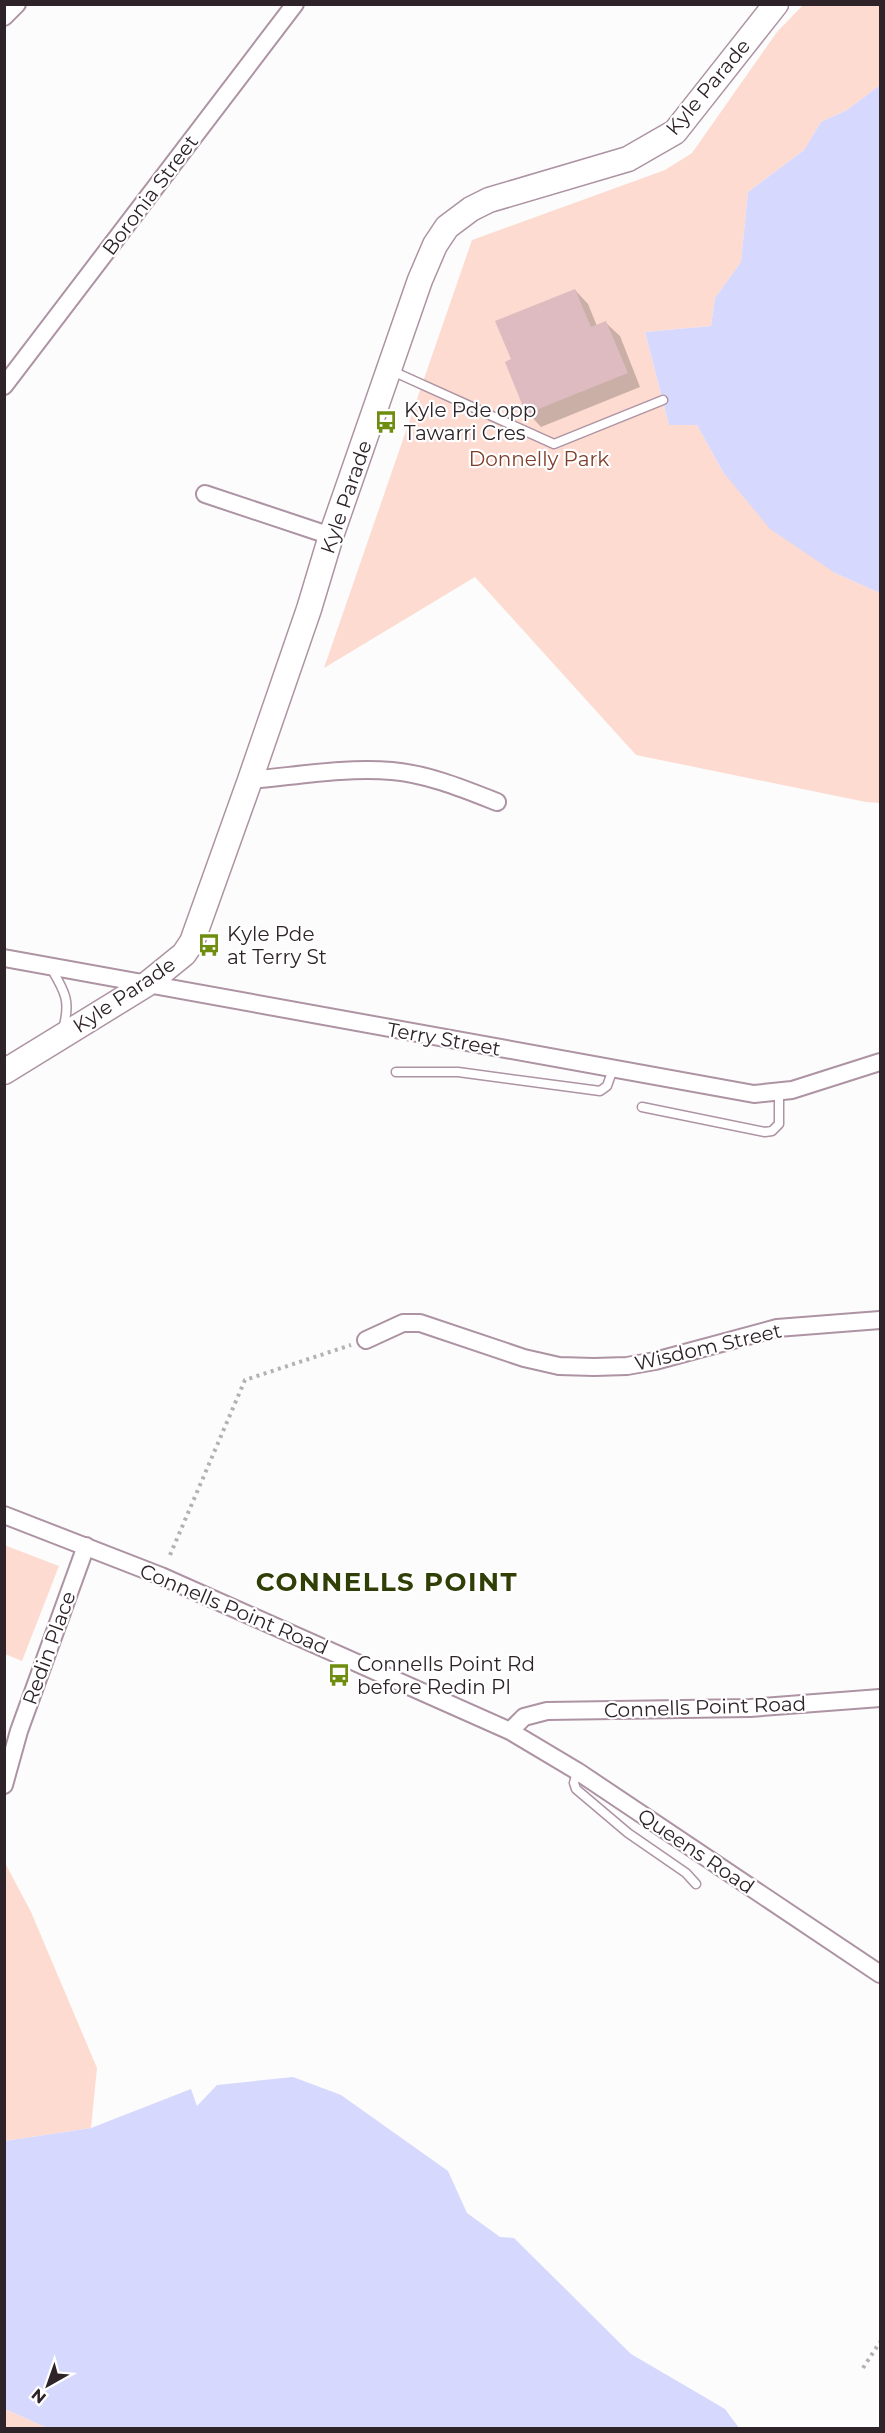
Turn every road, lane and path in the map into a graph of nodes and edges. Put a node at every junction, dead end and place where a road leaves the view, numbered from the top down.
1 (17, 4) edge
2 (296, 4) edge
3 (776, 4) edge
4 (4, 17) edge
5 (390, 370) junction
6 (4, 386) edge
7 (663, 400) dead end
8 (205, 494) dead end
9 (331, 536) junction
10 (250, 780) junction
11 (497, 802) dead end
12 (4, 958) edge
13 (50, 967) junction
14 (147, 984) junction
15 (60, 1038) junction
16 (880, 1062) edge
17 (613, 1069) junction
18 (396, 1071) dead end
19 (4, 1072) edge
20 (779, 1092) junction
21 (642, 1107) dead end
22 (880, 1320) edge
23 (366, 1340) joint
24 (4, 1515) edge
25 (86, 1546) junction
26 (170, 1556) dead end
27 (880, 1698) edge
28 (510, 1731) junction
29 (577, 1771) junction
30 (4, 1785) edge
31 (696, 1884) dead end
32 (880, 1974) edge
33 (880, 2342) edge
34 (863, 2368) dead end

1 - 4 street
2 - 6 street, Boronia Street
3 - 5 street, Kyle Parade
5 - 7 lane
5 - 9 street, Kyle Parade
8 - 9 street
9 - 10 street, Kyle Parade
10 - 11 street
10 - 14 street, Kyle Parade
12 - 13 street, Terry Street
13 - 14 street, Terry Street
13 - 15 lane
14 - 15 street, Kyle Parade
14 - 17 street, Terry Street
15 - 19 street, Kyle Parade
16 - 20 street, Terry Street
17 - 18 lane
17 - 20 street, Terry Street
20 - 21 lane
22 - 23 street, Wisdom Street
23 - 26 path
24 - 25 street, Connells Point Road
25 - 28 street, Connells Point Road
25 - 30 street, Redin Place
27 - 28 street, Connells Point Road
28 - 29 street, Queens Road
29 - 31 lane
29 - 32 street, Queens Road
33 - 34 path

